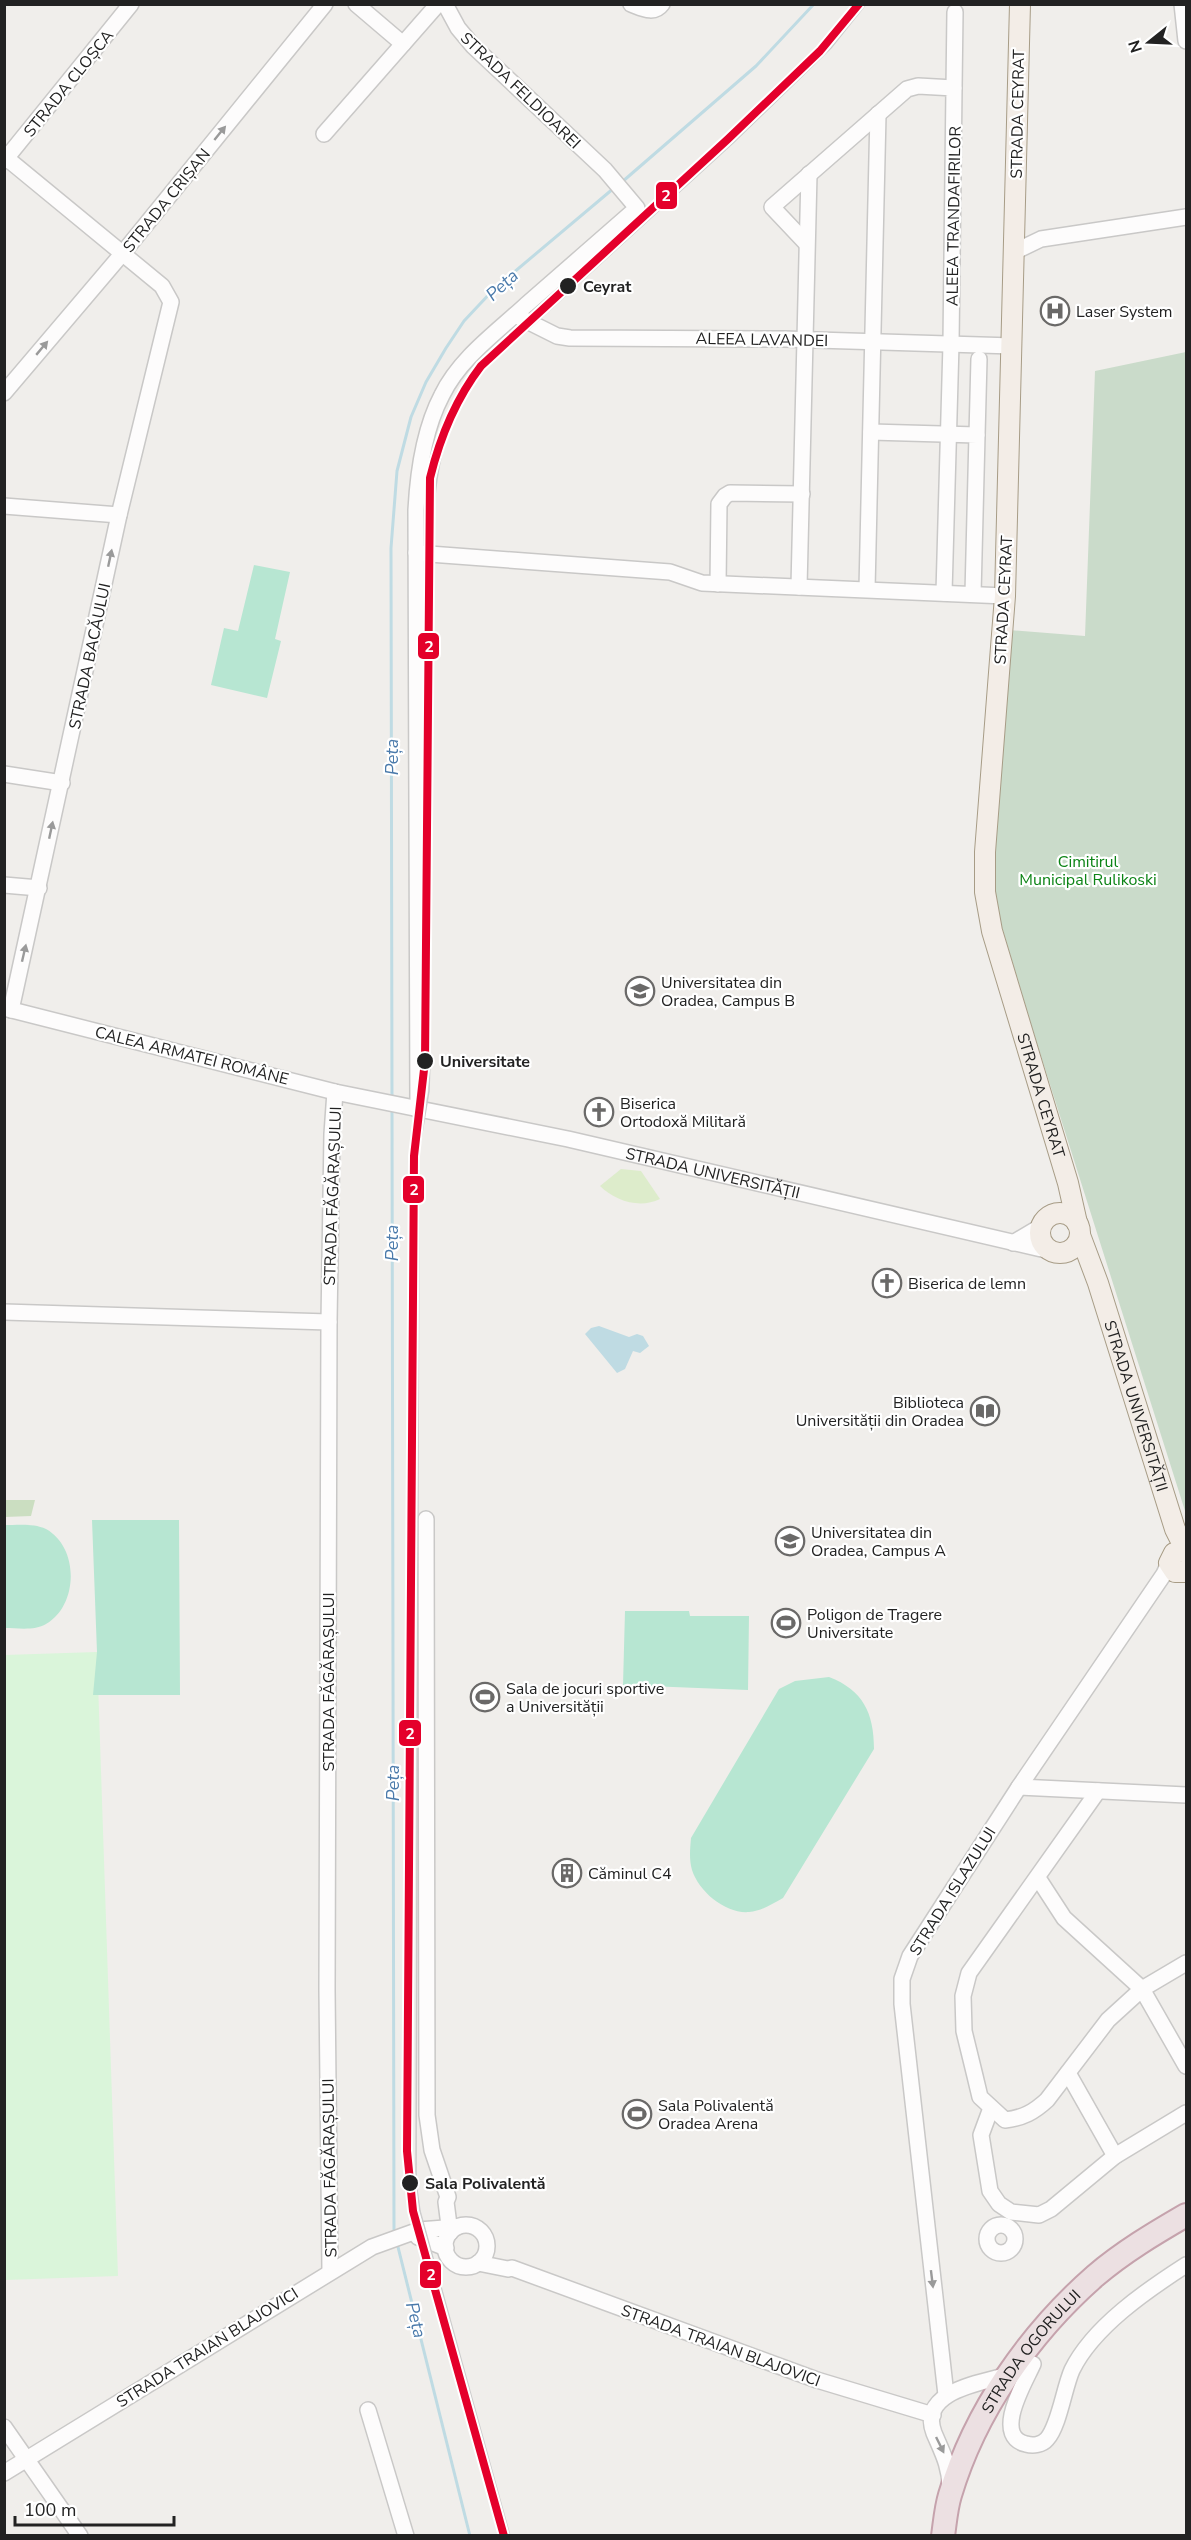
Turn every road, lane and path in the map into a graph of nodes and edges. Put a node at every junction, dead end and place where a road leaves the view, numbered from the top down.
1 (131, 4) edge
2 (325, 4) edge
3 (356, 4) edge
4 (438, 4) edge
5 (445, 4) edge
6 (631, 4) edge
7 (1020, 4) edge
8 (1182, 4) edge
9 (657, 8) edge
10 (955, 12) dead end
11 (1186, 41) edge
12 (403, 44) junction
13 (954, 88) junction
14 (878, 114) junction
15 (324, 134) dead end
16 (5, 158) edge
17 (809, 174) junction
18 (1186, 217) edge
19 (1015, 230) junction
20 (1041, 239) junction
21 (806, 243) junction
22 (1014, 252) junction
23 (122, 254) junction
24 (515, 315) junction
25 (806, 339) junction
26 (874, 341) junction
27 (951, 344) junction
28 (1013, 346) junction
29 (980, 359) dead end
30 (4, 393) edge
31 (871, 432) junction
32 (948, 434) junction
33 (977, 435) junction
34 (802, 494) junction
35 (5, 509) edge
36 (120, 515) junction
37 (416, 553) junction
38 (718, 584) junction
39 (799, 587) junction
40 (867, 590) junction
41 (944, 593) junction
42 (973, 594) junction
43 (1005, 596) junction
44 (4, 774) edge
45 (62, 783) junction
46 (4, 885) edge
47 (39, 888) junction
48 (8, 1009) edge
49 (335, 1092) junction
50 (379, 1102) joint
51 (415, 1109) junction
52 (1068, 1183) junction
53 (1045, 1222) junction
54 (1078, 1229) junction
55 (1013, 1243) junction
56 (1056, 1252) junction
57 (1098, 1283) junction
58 (4, 1312) edge
59 (329, 1322) junction
60 (426, 1519) dead end
61 (1179, 1566) edge
62 (1019, 1787) junction
63 (1098, 1791) junction
64 (1186, 1795) edge
65 (1038, 1878) junction
66 (1186, 1963) edge
67 (1142, 1989) junction
68 (1186, 2066) edge
69 (1068, 2073) junction
70 (991, 2108) junction
71 (1186, 2113) edge
72 (1115, 2156) junction
73 (448, 2197) junction
74 (1186, 2215) edge
75 (1186, 2230) edge
76 (455, 2232) junction
77 (486, 2239) junction
78 (478, 2263) junction
79 (1186, 2265) edge
80 (512, 2268) junction
81 (330, 2271) junction
82 (1033, 2364) junction
83 (1008, 2375) junction
84 (946, 2395) junction
85 (368, 2410) dead end
86 (933, 2415) junction
87 (4, 2427) edge
88 (27, 2460) junction
89 (4, 2473) edge
90 (950, 2496) junction
91 (80, 2535) edge
92 (406, 2535) edge
93 (943, 2535) edge
94 (955, 2535) edge

1 - 16 street, STRADA CLOȘCA
23 -> 2 street, STRADA CRIȘAN
3 - 12 street
4 - 12 street
5 - 24 street, STRADA FELDIOAREI
6 - 9 street
7 - 19 main road, STRADA CEYRAT
8 - 11 street
10 - 13 street, ALEEA TRANDAFIRILOR
12 - 15 street
13 - 14 street
13 - 27 street, ALEEA TRANDAFIRILOR
14 - 17 street
14 - 26 street
16 - 23 street
17 - 21 street
17 - 21 street
18 - 20 street
19 - 20 street
19 - 22 main road, STRADA CEYRAT
20 - 22 street
21 - 25 street
22 - 28 main road, STRADA CEYRAT
30 -> 23 street, STRADA CRIȘAN
23 - 36 street, STRADA BACĂULUI
24 - 25 street, ALEEA LAVANDEI
24 - 37 street
25 - 26 street, ALEEA LAVANDEI
25 - 34 street
26 - 27 street, ALEEA LAVANDEI
26 - 31 street
27 - 28 street, ALEEA LAVANDEI
27 - 32 street, ALEEA TRANDAFIRILOR
28 - 43 main road, STRADA CEYRAT
29 - 33 street
31 - 32 street
31 - 40 street
32 - 33 street
32 - 41 street, ALEEA TRANDAFIRILOR
33 - 42 street
34 - 38 street
34 - 39 street
35 - 36 street
45 -> 36 street, STRADA BACĂULUI
37 - 38 street
37 - 51 street
38 - 39 street
39 - 40 street
40 - 41 street
41 - 42 street
42 - 43 street
43 - 52 main road, STRADA CEYRAT
44 - 45 street
47 -> 45 street, STRADA BACĂULUI
46 - 47 street
48 -> 47 street, STRADA BACĂULUI
48 - 49 street, CALEA ARMATEI ROMÂNE
49 - 50 street, CALEA ARMATEI ROMÂNE
49 - 59 street, STRADA FĂGĂRAȘULUI
50 - 51 street, STRADA UNIVERSITĂȚII
51 - 55 street, STRADA UNIVERSITĂȚII
52 - 53 main road
52 - 54 main road, STRADA CEYRAT
53 - 54 main road
53 - 55 street
53 - 56 main road
54 - 56 main road
54 - 57 main road, STRADA UNIVERSITĂȚII
55 - 56 street, STRADA UNIVERSITĂȚII
56 - 57 main road, STRADA UNIVERSITĂȚII
57 - 61 main road, STRADA UNIVERSITĂȚII
58 - 59 street
59 - 81 street, STRADA FĂGĂRAȘULUI
60 - 73 street
61 - 62 street, STRADA ISLAZULUI
62 - 63 street
62 -> 84 street, STRADA ISLAZULUI
63 - 64 street
63 - 65 street
65 - 67 street
65 - 70 street
66 - 67 street
67 - 68 street
67 - 69 street
69 - 70 street
69 - 72 street
70 - 72 street
71 - 72 street
73 - 76 street
73 - 76 street
74 - 83 highway, STRADA OGORULUI
75 - 82 highway, STRADA OGORULUI
76 - 77 street
76 - 78 street
76 - 81 street, STRADA TRAIAN BLAJOVICI
77 - 78 street
77 - 80 street, STRADA TRAIAN BLAJOVICI
78 - 80 street, STRADA TRAIAN BLAJOVICI
79 - 82 street
80 - 86 street, STRADA TRAIAN BLAJOVICI
81 - 88 street, STRADA TRAIAN BLAJOVICI
82 - 94 highway, STRADA OGORULUI
83 - 84 street
83 - 90 highway, STRADA OGORULUI
84 - 86 street
85 - 92 street
86 -> 90 street
87 - 88 street
88 - 89 street, STRADA TRAIAN BLAJOVICI
88 - 91 street
90 - 93 highway, STRADA OGORULUI

